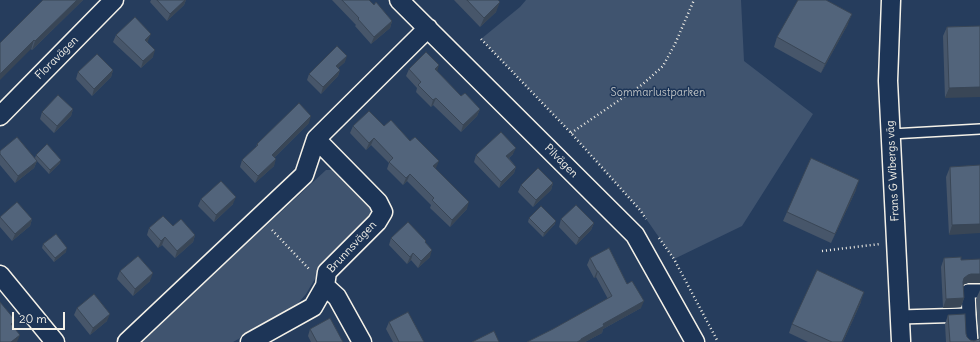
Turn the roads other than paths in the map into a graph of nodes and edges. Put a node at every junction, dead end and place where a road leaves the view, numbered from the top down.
1 (114, 0) edge
2 (400, 0) edge
3 (891, 0) edge
4 (428, 28) junction
5 (0, 116) edge
6 (980, 129) edge
7 (891, 134) junction
8 (316, 140) junction
9 (0, 275) edge
10 (325, 286) junction
11 (980, 290) edge
12 (969, 315) junction
13 (900, 317) junction
14 (901, 341) edge
15 (55, 342) edge
16 (127, 342) edge
17 (250, 342) edge
18 (362, 342) edge
19 (694, 342) edge
20 (971, 342) edge

1 - 5 street, Floravägen
2 - 4 street, Pilvägen
3 - 7 street, Frans G Wibergs väg
4 - 8 street
4 - 19 street, Pilvägen
6 - 7 lane
7 - 13 street, Frans G Wibergs väg
8 - 10 street, Brunnsvägen
8 - 16 street
9 - 15 street
10 - 17 street, Brunnsvägen
10 - 18 street
11 - 12 street
12 - 13 street
12 - 20 street
13 - 14 street, Frans G Wibergs väg

